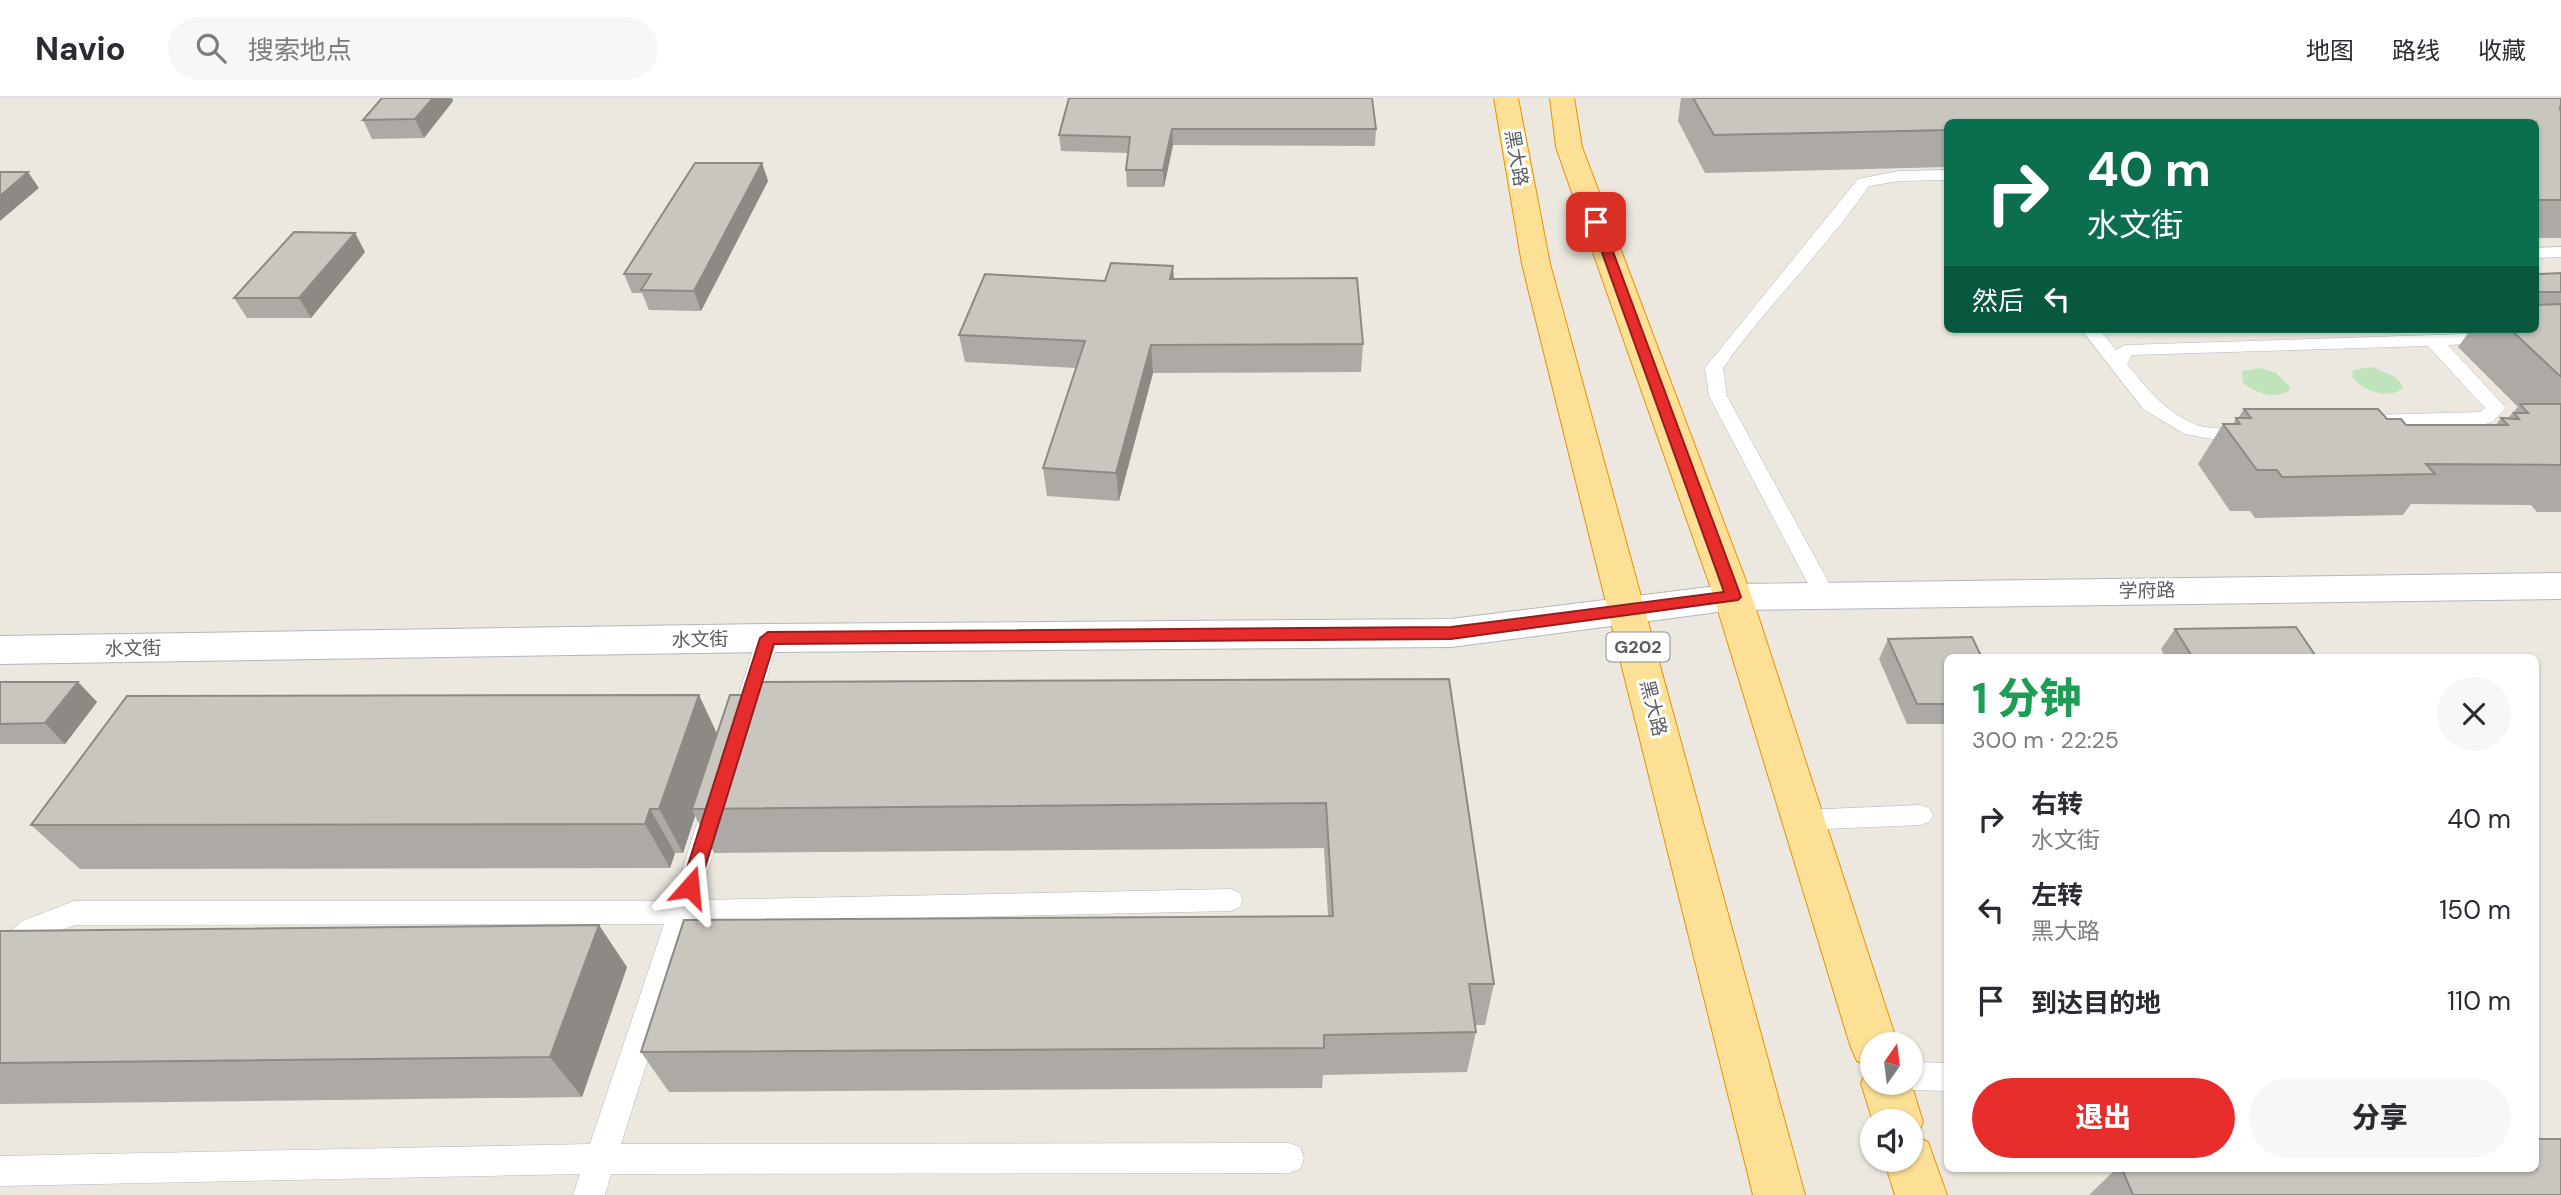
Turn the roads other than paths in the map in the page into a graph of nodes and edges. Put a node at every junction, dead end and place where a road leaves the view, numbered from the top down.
1 (1506, 98) edge
2 (1562, 98) edge
3 (1944, 176) edge
4 (2561, 252) edge
5 (2539, 253) edge
6 (2093, 333) edge
7 (2514, 338) dead end
8 (2433, 340) junction
9 (2118, 364) junction
10 (2349, 421) edge
11 (2261, 436) edge
12 (2561, 586) edge
13 (1824, 594) junction
14 (1733, 597) junction
15 (1629, 612) junction
16 (768, 638) junction
17 (0, 650) edge
18 (735, 742) edge
19 (723, 781) edge
20 (1920, 815) dead end
21 (1803, 820) junction
22 (1230, 900) dead end
23 (682, 912) junction
24 (0, 958) edge
25 (1870, 1032) edge
26 (1923, 1076) edge
27 (1944, 1077) edge
28 (1289, 1158) dead end
29 (601, 1159) junction
30 (0, 1171) edge
31 (1914, 1172) edge
32 (589, 1195) edge
33 (1779, 1195) edge
34 (1921, 1195) edge

1 - 15 highway, 黑大路 / G202
2 - 14 highway
3 - 13 lane
4 - 5 lane
6 - 9 lane
7 - 8 lane
8 - 9 lane
8 - 10 lane
9 - 11 lane
12 - 13 street, 学府路
13 - 14 street, 学府路
14 - 15 street, 水文街
14 - 21 highway
15 - 16 street, 水文街
15 - 33 highway, 黑大路 / G202
16 - 17 street, 水文街
16 - 18 lane
19 - 23 lane
20 - 21 lane
21 - 25 highway
22 - 23 lane
23 - 24 lane
23 - 29 lane
26 - 27 lane
28 - 29 lane
29 - 30 lane
29 - 32 lane
31 - 34 highway

